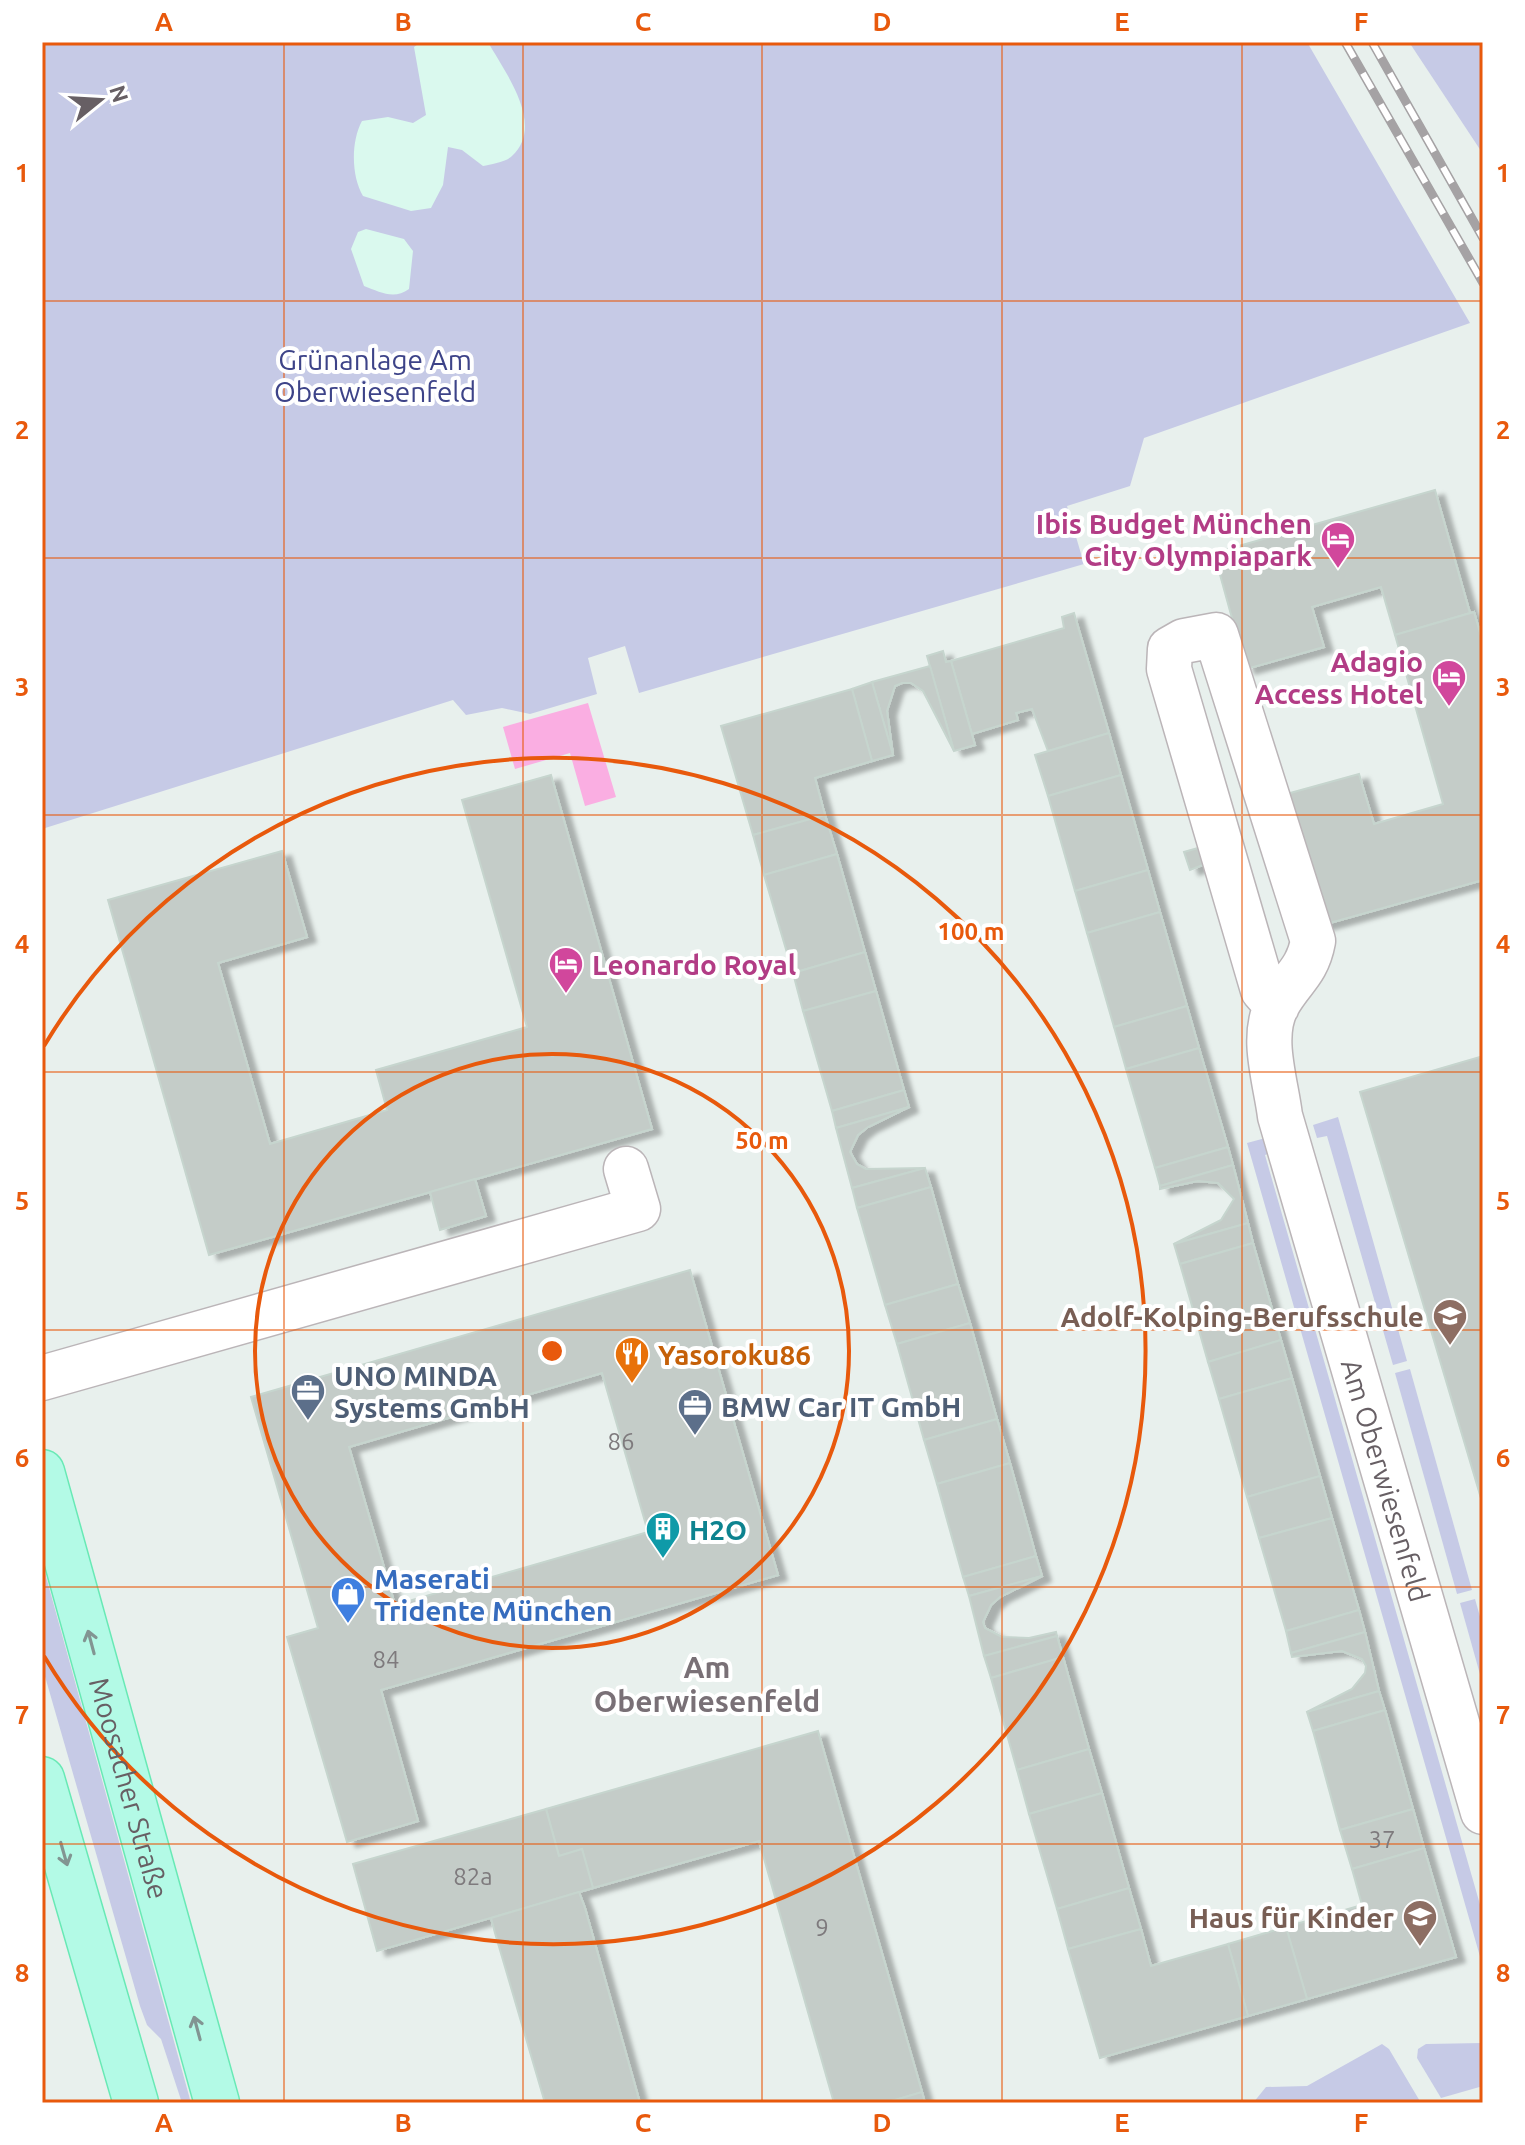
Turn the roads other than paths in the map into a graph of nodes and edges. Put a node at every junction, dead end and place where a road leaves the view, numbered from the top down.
1 (1277, 1006) junction
2 (626, 1169) dead end
3 (42, 1378) edge
4 (42, 1472) edge
5 (42, 1779) edge
6 (1483, 1812) edge
7 (136, 2103) edge
8 (217, 2103) edge

1 - 1 street
1 - 6 street, Am Oberwiesenfeld
2 - 3 street
8 -> 4 main road, Moosacher Straße
5 -> 7 main road

